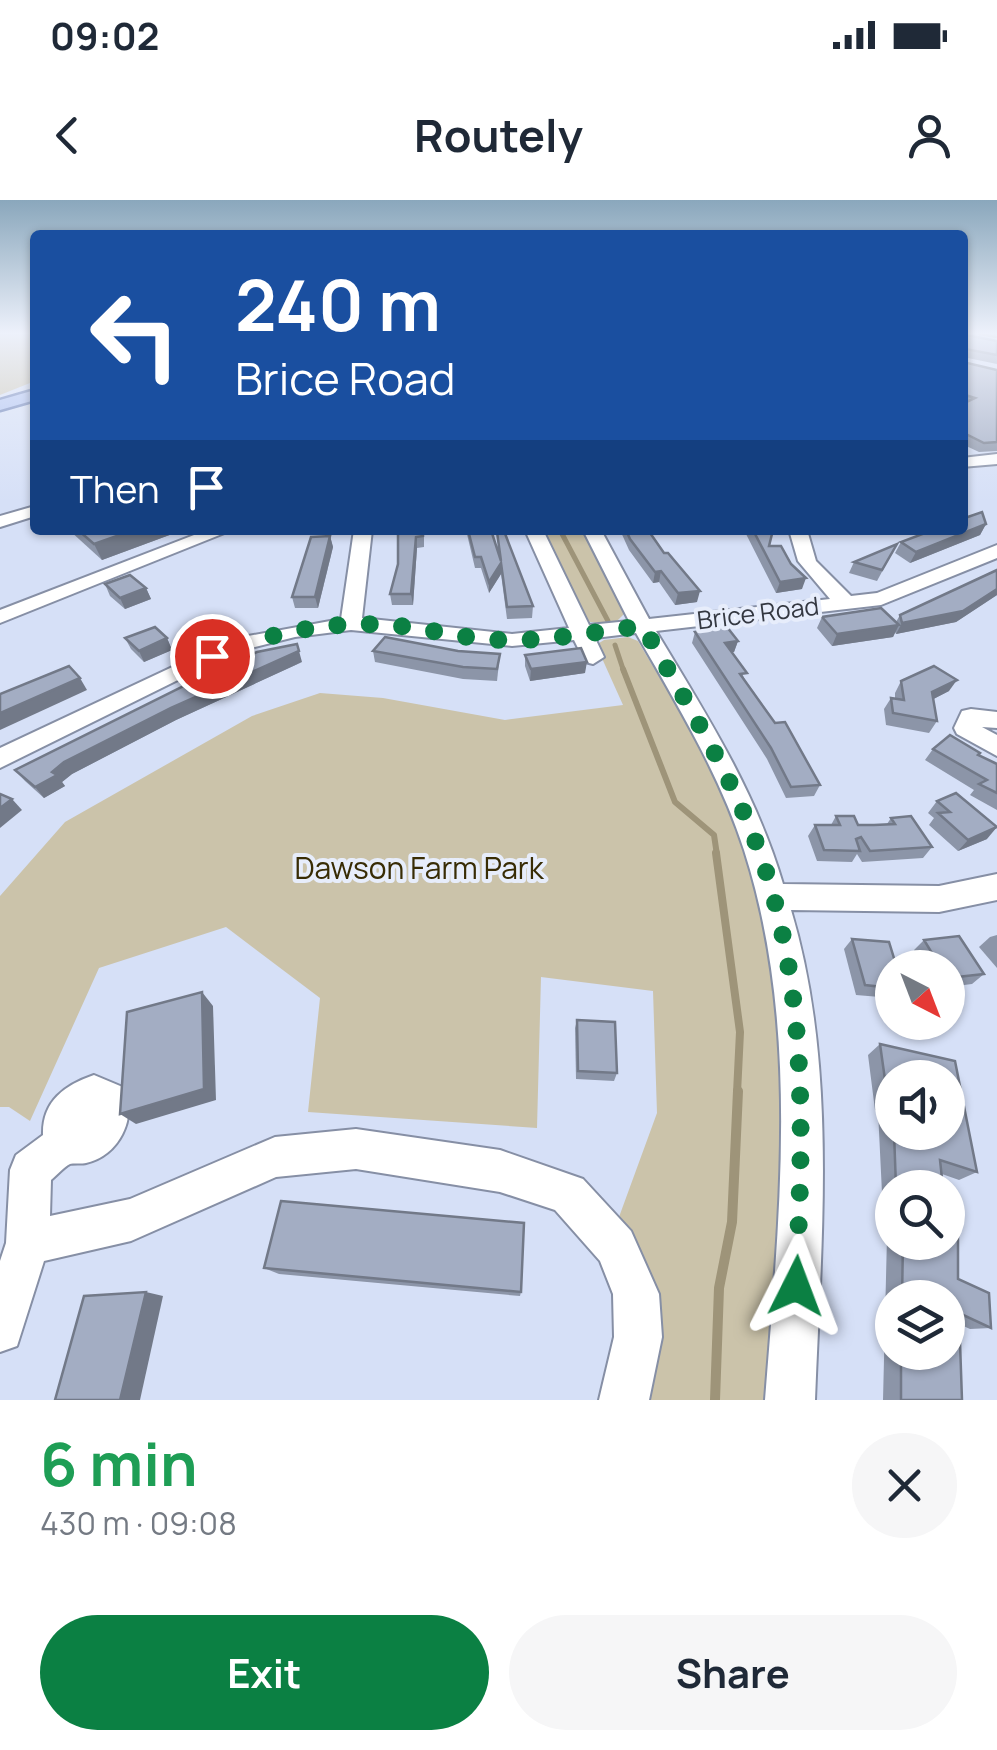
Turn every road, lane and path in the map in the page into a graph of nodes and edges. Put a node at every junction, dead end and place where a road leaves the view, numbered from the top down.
1 (30, 393) edge
2 (0, 402) edge
3 (997, 459) edge
4 (968, 460) edge
5 (30, 513) edge
6 (0, 522) edge
7 (211, 535) edge
8 (363, 535) edge
9 (536, 535) edge
10 (595, 535) edge
11 (798, 535) edge
12 (997, 551) edge
13 (846, 603) junction
14 (0, 617) edge
15 (351, 624) junction
16 (643, 626) junction
17 (583, 633) junction
18 (592, 657) dead end
19 (997, 720) edge
20 (997, 747) edge
21 (0, 759) edge
22 (997, 886) edge
23 (774, 897) junction
24 (67, 1141) dead end
25 (28, 1244) junction
26 (0, 1329) edge
27 (624, 1400) edge
28 (790, 1400) edge

1 - 2 main road
3 - 4 street
5 - 6 street
7 - 14 street
8 - 15 street
9 - 17 street
10 - 16 street
11 - 13 street
12 - 13 street, Brice Road
13 - 16 street, Brice Road
15 - 17 street, Brice Road
15 - 21 street, Brice Road
16 - 17 street, Brice Road
16 - 23 street
17 - 18 street
19 - 20 street
22 - 23 street
23 - 28 street
24 - 25 street
25 - 26 street
25 - 27 street

